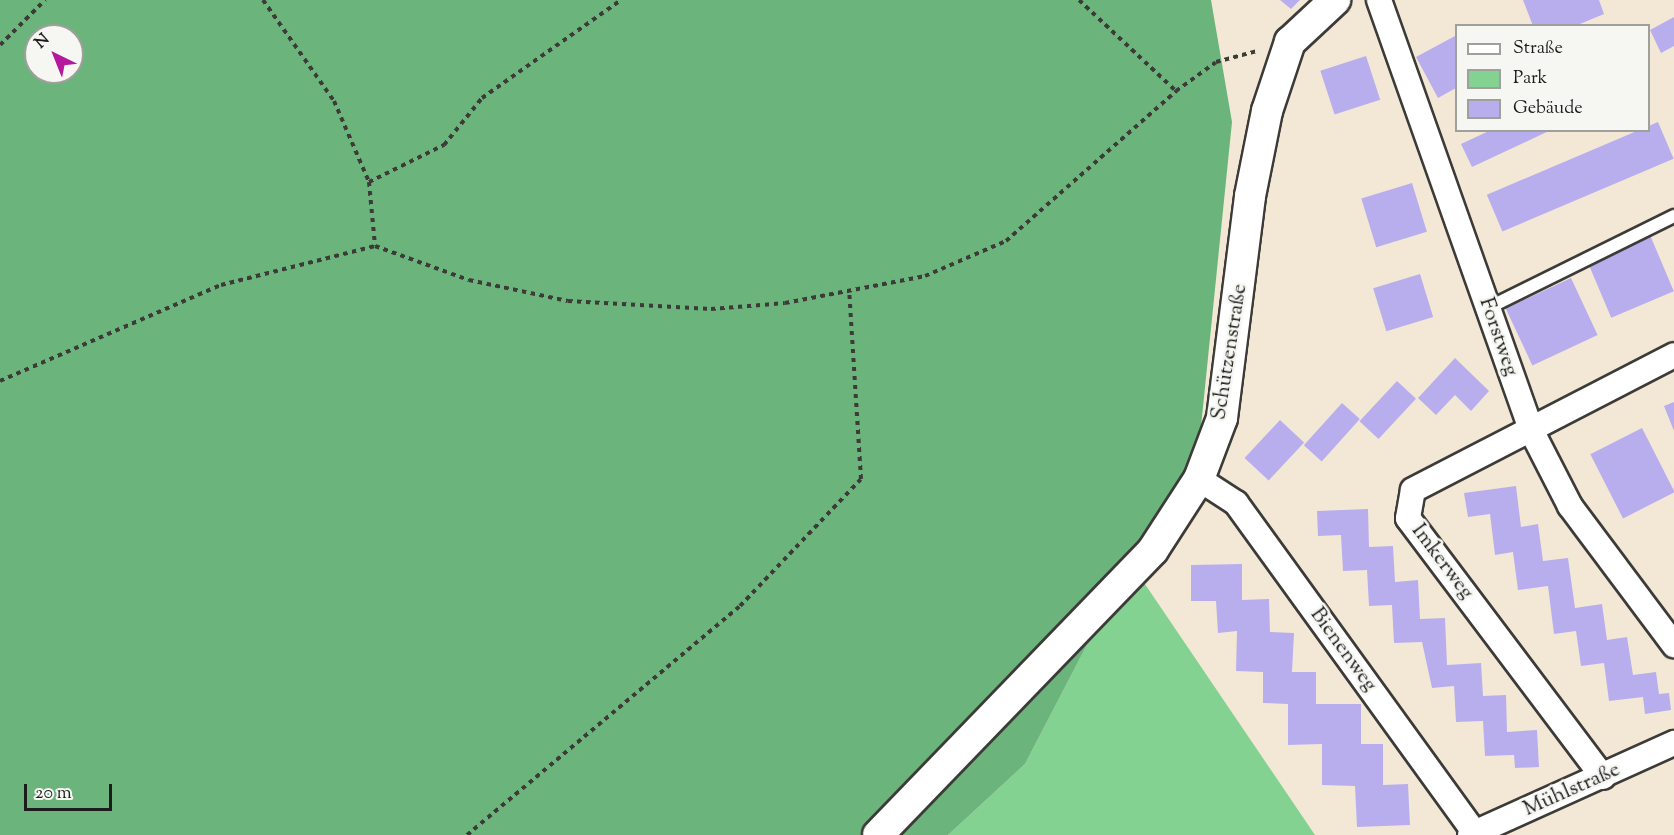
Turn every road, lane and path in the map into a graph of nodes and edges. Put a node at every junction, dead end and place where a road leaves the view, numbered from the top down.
1 (45, 0) edge
2 (263, 0) edge
3 (621, 0) edge
4 (1079, 0) edge
5 (1335, 0) edge
6 (1379, 0) edge
7 (1290, 42) junction
8 (0, 45) edge
9 (1176, 90) junction
10 (369, 182) junction
11 (1674, 216) edge
12 (375, 246) junction
13 (849, 290) junction
14 (1488, 308) junction
15 (1674, 355) edge
16 (0, 381) edge
17 (1531, 430) junction
18 (1200, 479) junction
19 (1674, 645) edge
20 (1674, 743) edge
21 (1603, 777) junction
22 (1472, 834) edge
23 (467, 835) edge
24 (878, 835) edge

1 - 8 path
2 - 10 path
3 - 10 path
4 - 9 path
5 - 7 street, Schützenstraße
6 - 14 street, Forstweg
7 - 9 path
7 - 18 street, Schützenstraße
9 - 13 path
10 - 12 path
11 - 14 lane
12 - 13 path
12 - 16 path
13 - 23 path
14 - 17 street, Forstweg
15 - 17 street, Imkerweg
17 - 19 street, Forstweg
17 - 21 street, Imkerweg
18 - 22 street, Bienenweg
18 - 24 street, Schützenstraße
20 - 21 street, Mühlstraße
21 - 22 street, Mühlstraße

